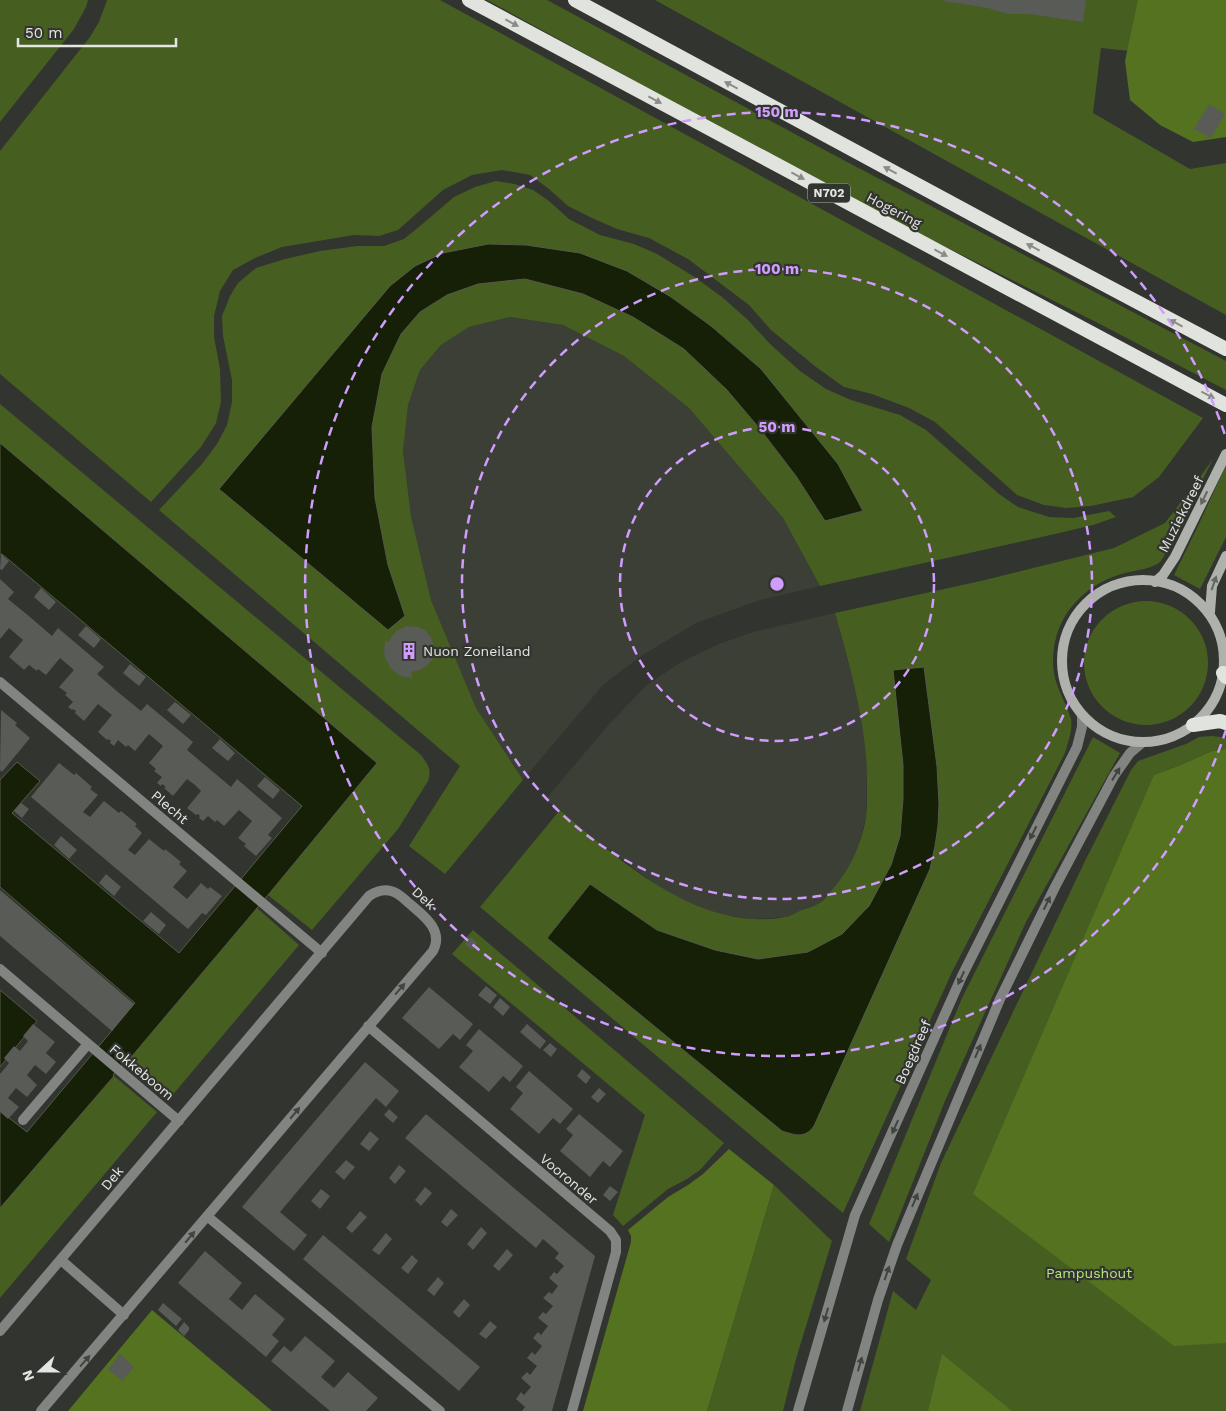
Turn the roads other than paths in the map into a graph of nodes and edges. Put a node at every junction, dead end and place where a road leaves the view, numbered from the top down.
1 (469, 0) edge
2 (575, 0) edge
3 (1223, 348) edge
4 (1226, 405) edge
5 (1226, 454) edge
6 (1226, 556) edge
7 (1155, 582) junction
8 (1210, 612) junction
9 (1225, 675) edge
10 (0, 682) edge
11 (1082, 716) junction
12 (1226, 723) edge
13 (1192, 725) junction
14 (1143, 742) junction
15 (322, 953) junction
16 (0, 969) edge
17 (368, 1026) junction
18 (91, 1046) junction
19 (23, 1120) dead end
20 (179, 1121) junction
21 (207, 1216) junction
22 (62, 1260) junction
23 (124, 1316) junction
24 (0, 1331) edge
25 (41, 1411) edge
26 (440, 1411) edge
27 (572, 1411) edge
28 (798, 1411) edge
29 (847, 1411) edge

1 -> 4 highway, Hogering / N702
3 -> 2 highway
5 -> 7 main road, Muziekdreef
8 -> 6 main road
7 - 8 main road
7 - 11 main road
8 - 9 main road
9 - 13 main road
10 - 15 street, Plecht
11 - 14 main road
11 -> 28 street, Boegdreef
12 - 13 highway
13 - 14 main road
29 -> 14 street
17 -> 15 street, Dek
15 - 20 street, Dek
16 - 18 street, Fokkeboom
21 -> 17 street, Dek
17 - 27 street, Vooronder
18 - 19 street
18 - 20 street, Fokkeboom
20 - 22 street, Dek
23 -> 21 street, Dek
21 - 26 street
22 - 23 street
22 - 24 street, Dek
25 -> 23 street, Dek

